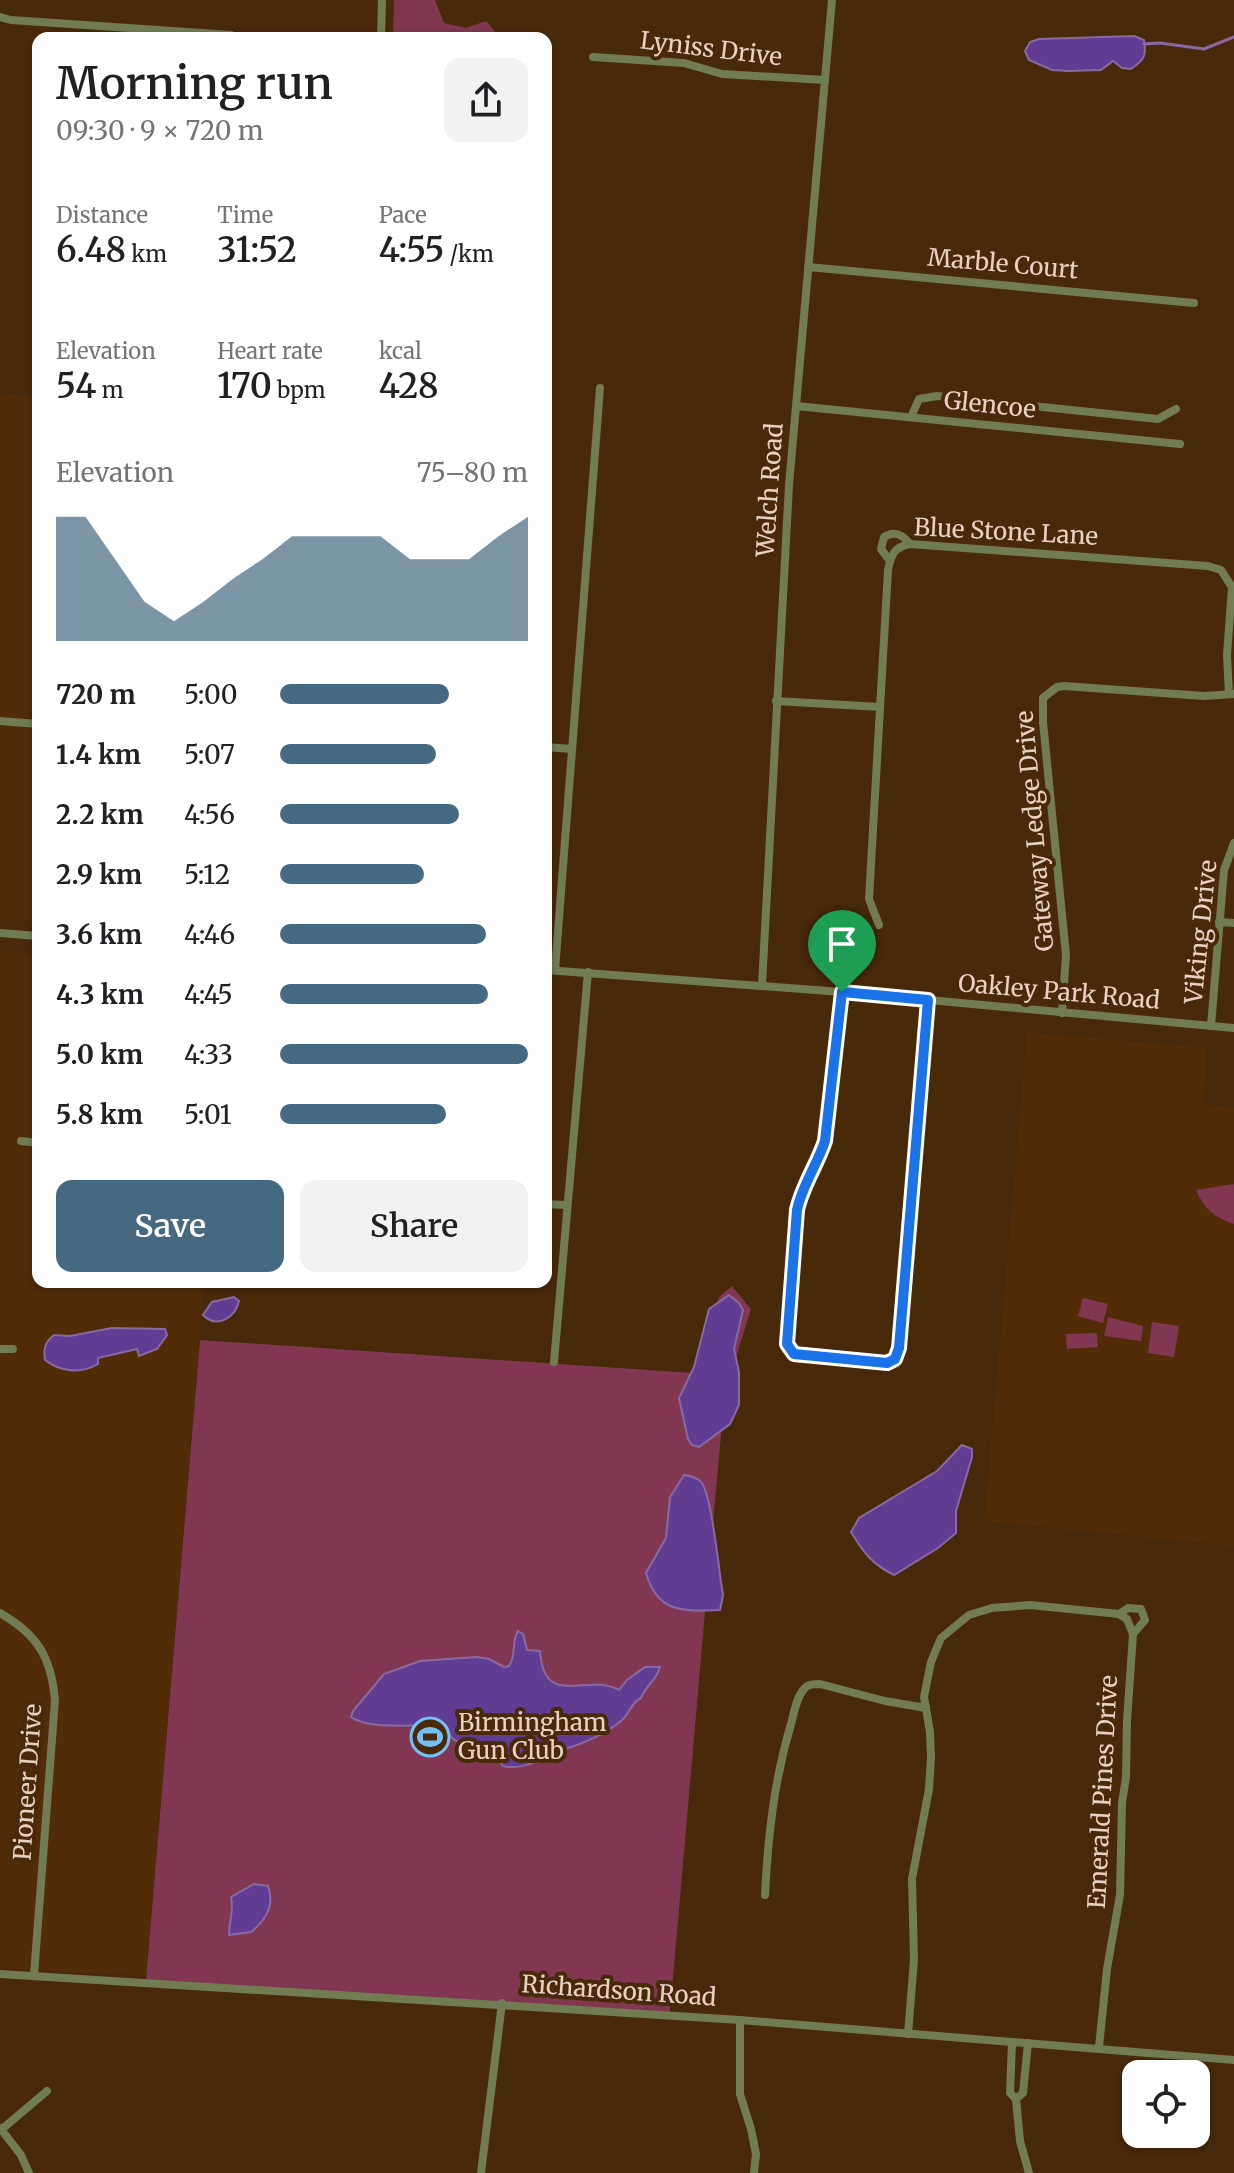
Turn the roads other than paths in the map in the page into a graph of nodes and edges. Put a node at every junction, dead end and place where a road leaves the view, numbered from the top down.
1 (372, 0) edge
2 (380, 0) edge
3 (832, 0) edge
4 (0, 17) edge
5 (101, 32) edge
6 (381, 32) edge
7 (593, 57) dead end
8 (825, 80) junction
9 (808, 267) junction
10 (1194, 303) dead end
11 (600, 388) dead end
12 (796, 406) junction
13 (1176, 409) dead end
14 (911, 417) junction
15 (1180, 444) dead end
16 (910, 544) junction
17 (890, 561) junction
18 (1232, 694) edge
19 (776, 701) junction
20 (880, 707) junction
21 (0, 721) edge
22 (32, 724) edge
23 (552, 747) edge
24 (572, 749) junction
25 (1234, 843) edge
26 (1219, 922) junction
27 (1234, 923) edge
28 (879, 925) dead end
29 (0, 933) edge
30 (32, 936) edge
31 (552, 959) edge
32 (552, 970) edge
33 (588, 972) junction
34 (762, 985) junction
35 (842, 992) junction
36 (928, 1000) junction
37 (1062, 1013) junction
38 (1211, 1026) junction
39 (1234, 1028) edge
40 (21, 1141) dead end
41 (32, 1142) edge
42 (552, 1204) edge
43 (567, 1205) junction
44 (0, 1349) edge
45 (13, 1349) dead end
46 (554, 1362) dead end
47 (0, 1613) edge
48 (1123, 1617) junction
49 (1133, 1634) junction
50 (926, 1708) junction
51 (765, 1895) dead end
52 (0, 1974) edge
53 (34, 1975) junction
54 (502, 2003) junction
55 (740, 2020) junction
56 (908, 2034) junction
57 (1012, 2042) junction
58 (1028, 2043) junction
59 (1099, 2047) junction
60 (1234, 2060) edge
61 (47, 2091) dead end
62 (1016, 2099) junction
63 (0, 2129) edge
64 (29, 2173) edge
65 (481, 2173) edge
66 (754, 2173) edge
67 (1029, 2173) edge

1 - 2 street
2 - 6 street
3 - 8 street, Welch Road
4 - 5 street
7 - 8 street, Lyniss Drive
8 - 9 street, Welch Road
9 - 10 street, Marble Court
9 - 12 street, Welch Road
11 - 24 street
12 - 14 street, Glencoe
12 - 19 street, Welch Road
13 - 14 street
14 - 15 street, Glencoe
16 - 17 street, Blue Stone Lane
16 - 17 street
16 - 18 street, Blue Stone Lane
17 - 20 street, Blue Stone Lane
18 - 37 street, Gateway Ledge Drive
19 - 20 street
19 - 34 street, Welch Road
20 - 28 street, Blue Stone Lane
21 - 22 street
23 - 24 street
24 - 31 street
25 - 26 street, Viking Drive
26 - 27 street
26 - 38 street, Viking Drive
29 - 30 street
32 - 33 street, Oakley Park Road
33 - 34 street, Oakley Park Road
33 - 43 street
34 - 35 street, Oakley Park Road
35 - 36 street, Oakley Park Road
35 - 36 street
36 - 37 street, Oakley Park Road
37 - 38 street, Oakley Park Road
38 - 39 street, Oakley Park Road
40 - 41 street
42 - 43 street
43 - 46 street
44 - 45 street
47 - 53 street, Pioneer Drive
48 - 49 street, Emerald Pines Drive
48 - 49 street, Emerald Pines Drive
48 - 50 street
49 - 59 street, Emerald Pines Drive
50 - 51 street
50 - 56 street
52 - 53 street, Richardson Road
53 - 54 street, Richardson Road
54 - 55 street, Richardson Road
54 - 65 street
55 - 56 street, Richardson Road
55 - 66 street
56 - 57 street, Richardson Road
57 - 58 street, Richardson Road
57 - 62 street
58 - 59 street, Richardson Road
58 - 62 street
59 - 60 street, Richardson Road
61 - 63 street
62 - 67 street
63 - 64 street

